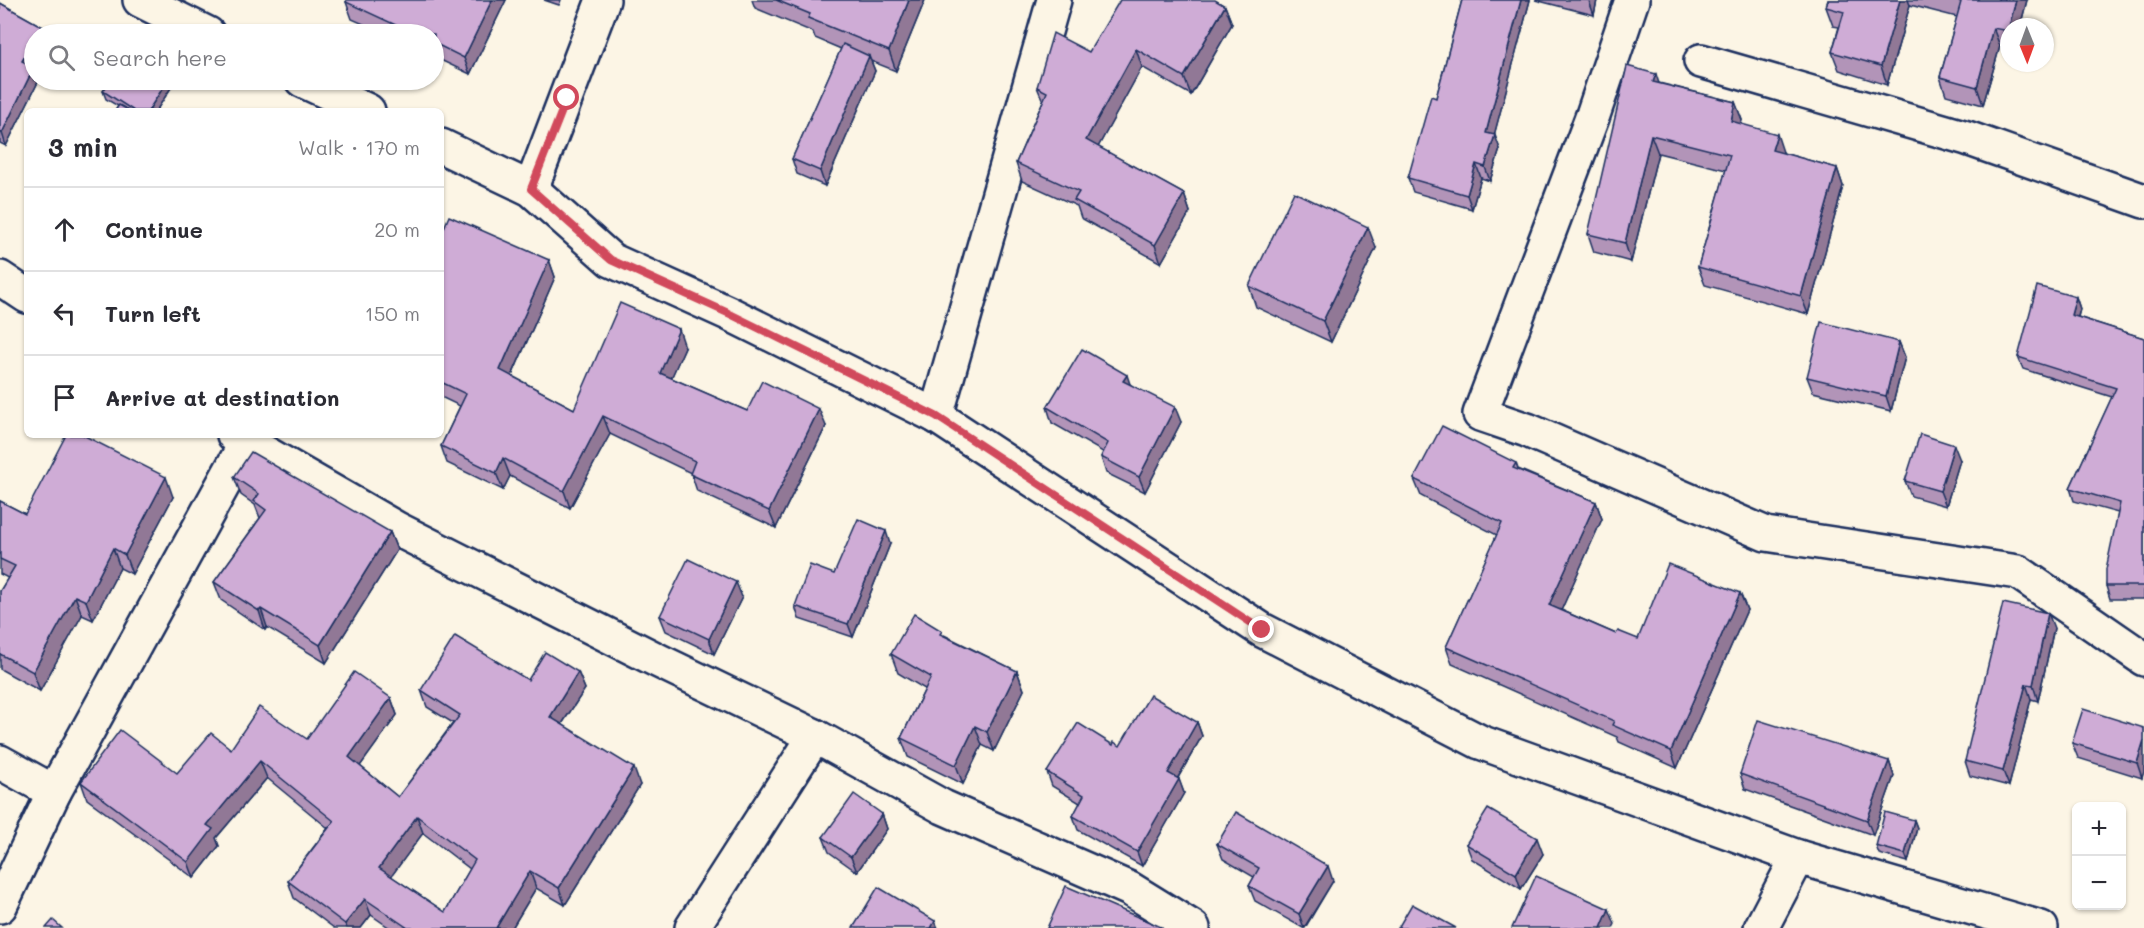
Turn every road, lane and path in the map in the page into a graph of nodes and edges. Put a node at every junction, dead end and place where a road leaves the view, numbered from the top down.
1 (603, 0) edge
2 (1054, 0) edge
3 (1632, 0) edge
4 (158, 4) edge
5 (191, 24) edge
6 (1701, 61) dead end
7 (323, 90) edge
8 (362, 108) edge
9 (444, 147) edge
10 (531, 189) junction
11 (2144, 201) edge
12 (0, 278) edge
13 (24, 294) edge
14 (936, 416) junction
15 (240, 439) edge
16 (2144, 659) edge
17 (815, 736) junction
18 (0, 762) edge
19 (54, 792) junction
20 (1798, 857) junction
21 (0, 906) edge
22 (692, 928) edge
23 (1193, 928) edge
24 (1761, 928) edge
25 (2041, 928) edge

1 - 10 street
2 - 14 street
3 - 16 street
4 - 5 street
6 - 11 street
7 - 8 street
9 - 10 street
10 - 14 street
12 - 13 street
14 - 20 street
15 - 17 street
15 - 19 street
17 - 22 street
17 - 23 street
18 - 19 street
19 - 21 street
20 - 24 street
20 - 25 street

